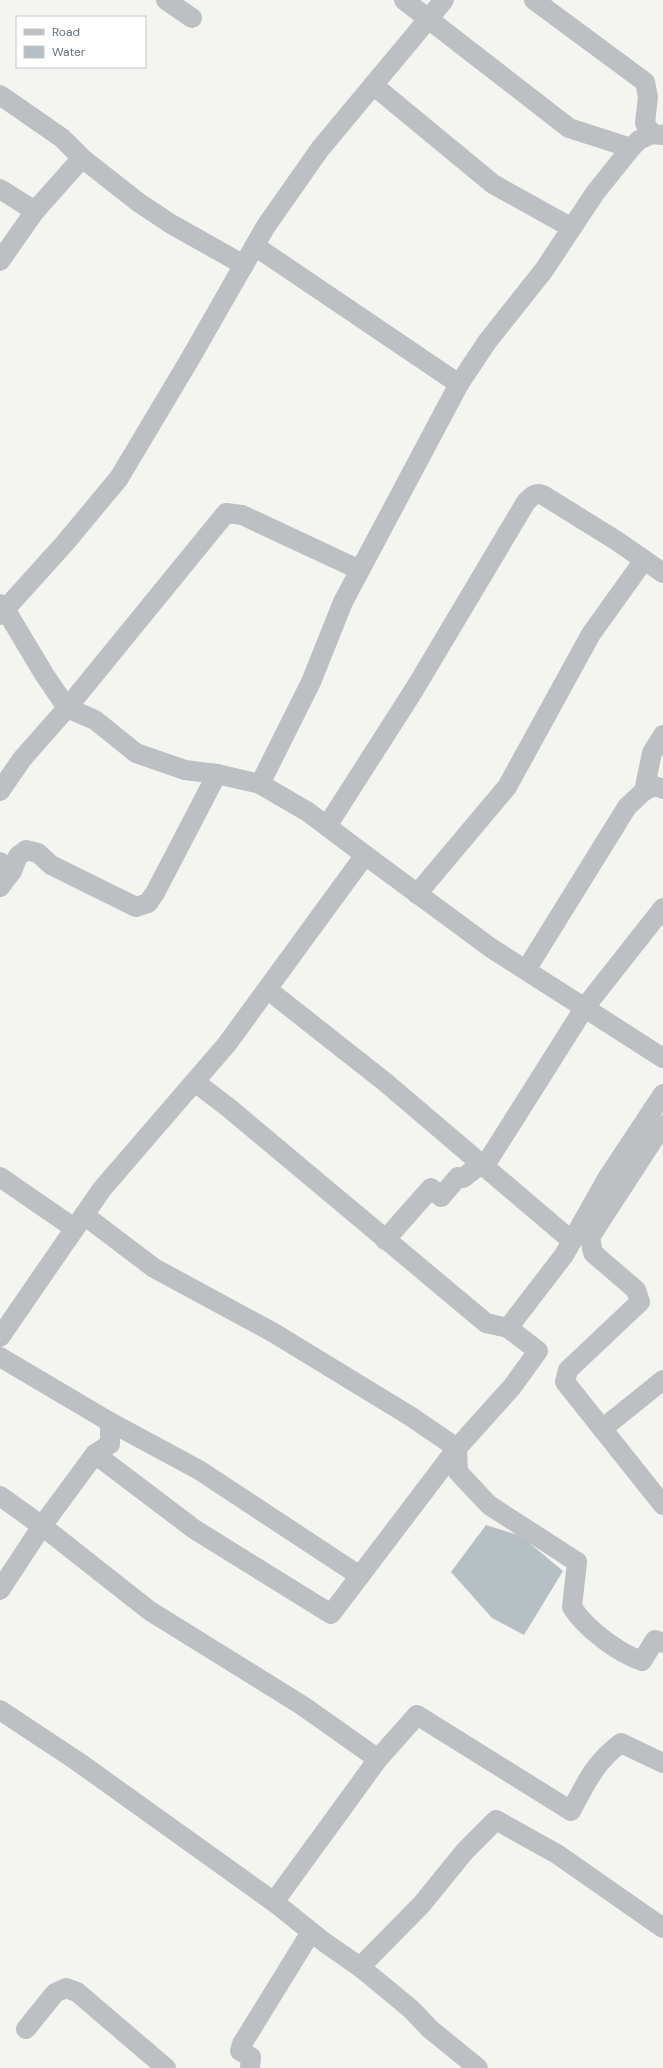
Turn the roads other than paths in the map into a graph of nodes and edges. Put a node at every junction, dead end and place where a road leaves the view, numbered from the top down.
1 (166, 0) edge
2 (404, 0) edge
3 (444, 0) edge
4 (534, 0) edge
5 (192, 18) dead end
6 (428, 18) junction
7 (654, 81) edge
8 (374, 85) junction
9 (0, 95) edge
10 (658, 135) edge
11 (631, 148) junction
12 (82, 158) junction
13 (0, 189) edge
14 (35, 211) junction
15 (572, 228) junction
16 (255, 246) junction
17 (0, 261) edge
18 (244, 265) junction
19 (459, 384) junction
20 (644, 560) junction
21 (360, 570) junction
22 (663, 573) edge
23 (2, 609) edge
24 (67, 708) junction
25 (663, 735) edge
26 (217, 774) junction
27 (260, 784) junction
28 (653, 790) edge
29 (0, 791) edge
30 (327, 826) junction
31 (365, 855) junction
32 (6, 866) edge
33 (0, 887) edge
34 (417, 894) junction
35 (663, 908) edge
36 (526, 970) junction
37 (267, 989) junction
38 (585, 1007) junction
39 (663, 1058) edge
40 (195, 1082) junction
41 (663, 1094) edge
42 (663, 1125) edge
43 (482, 1165) junction
44 (0, 1177) edge
45 (79, 1222) junction
46 (385, 1240) junction
47 (572, 1241) junction
48 (508, 1328) junction
49 (0, 1337) edge
50 (0, 1358) edge
51 (663, 1380) edge
52 (110, 1422) junction
53 (602, 1429) junction
54 (457, 1448) junction
55 (95, 1454) junction
56 (0, 1496) edge
57 (663, 1505) edge
58 (42, 1526) junction
59 (360, 1576) junction
60 (0, 1590) edge
61 (663, 1643) edge
62 (0, 1710) edge
63 (378, 1759) junction
64 (663, 1763) edge
65 (274, 1902) junction
66 (663, 1928) edge
67 (312, 1932) junction
68 (360, 1967) junction
69 (26, 2030) dead end
70 (166, 2068) edge
71 (250, 2068) edge
72 (478, 2068) edge

1 - 5 street
2 - 6 street
3 - 6 street
4 - 7 street
6 - 8 street
6 - 11 street
7 - 10 street
8 - 15 street
8 - 16 street
9 - 12 street
10 - 11 street
11 - 15 street
12 - 14 street
12 - 18 street
13 - 14 street
14 - 17 street
15 - 19 street
16 - 18 street
16 - 19 street
18 - 23 street
19 - 21 street
20 - 22 street
20 - 30 street
20 - 34 street
21 - 24 street
21 - 27 street
23 - 24 street
24 - 26 street
24 - 29 street
25 - 28 street
26 - 27 street
26 - 32 street
27 - 30 street
28 - 36 street
30 - 31 street
31 - 34 street
31 - 37 street
32 - 33 street
34 - 36 street
35 - 38 street
36 - 38 street
37 - 40 street
37 - 43 street
38 - 39 street
38 - 43 street
40 - 45 street
40 - 46 street
41 - 47 street
42 - 53 street
43 - 46 street
43 - 47 street
44 - 45 street
45 - 49 street
45 - 54 street
46 - 48 street
47 - 48 street
48 - 54 street
50 - 52 street
51 - 53 street
52 - 55 street
52 - 59 street
53 - 57 street
54 - 59 street
54 - 61 street
55 - 58 street
55 - 59 street
56 - 58 street
58 - 60 street
58 - 63 street
62 - 65 street
63 - 64 street
63 - 65 street
65 - 67 street
66 - 68 street
67 - 68 street
67 - 71 street
68 - 72 street
69 - 70 street

